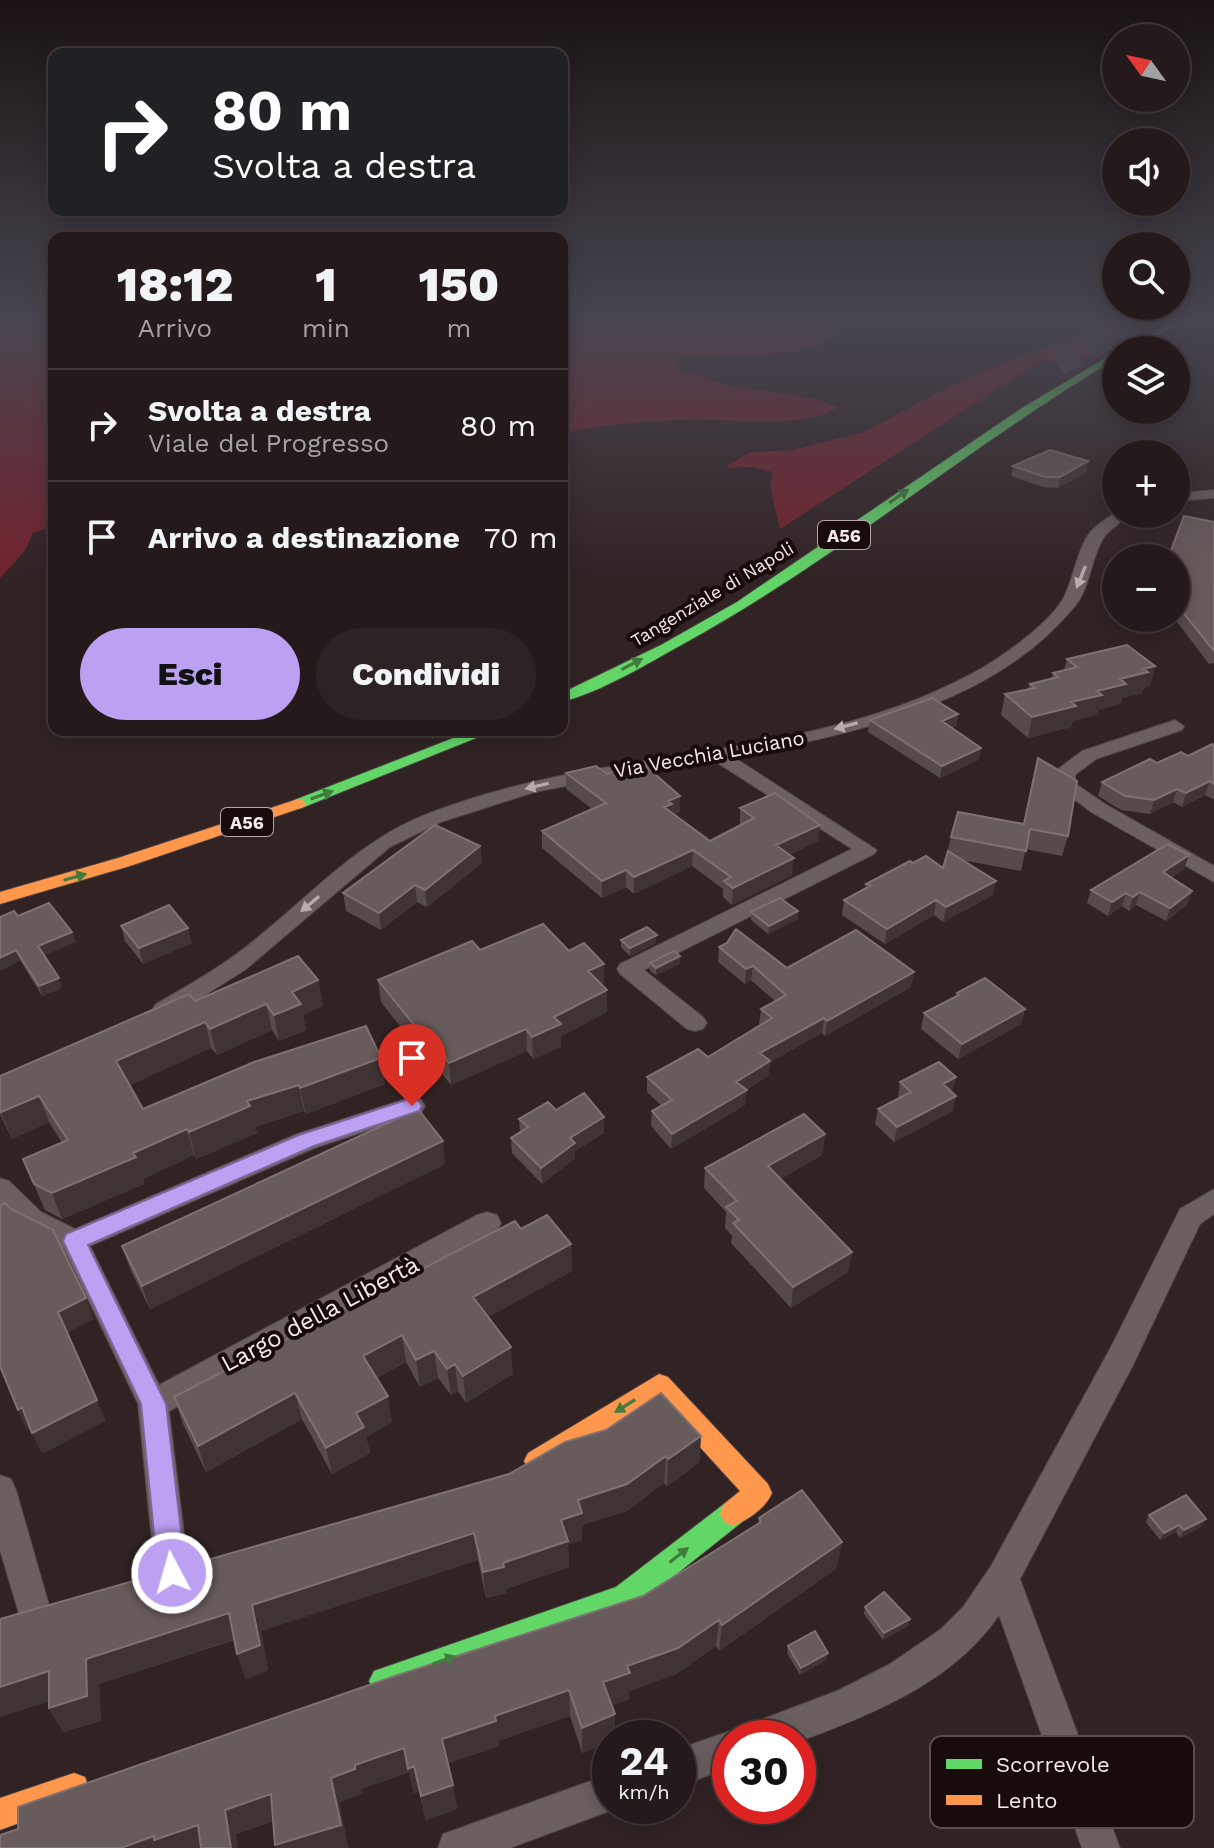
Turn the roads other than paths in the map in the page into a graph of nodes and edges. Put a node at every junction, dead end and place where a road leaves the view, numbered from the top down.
1 (1022, 409) edge
2 (1214, 494) edge
3 (1190, 496) edge
4 (1104, 528) edge
5 (568, 695) edge
6 (1175, 726) dead end
7 (474, 736) edge
8 (719, 756) junction
9 (1214, 875) edge
10 (0, 898) edge
11 (142, 1019) edge
12 (695, 1023) dead end
13 (412, 1106) dead end
14 (0, 1188) edge
15 (1214, 1200) edge
16 (487, 1223) dead end
17 (74, 1241) junction
18 (153, 1404) junction
19 (524, 1470) edge
20 (0, 1490) edge
21 (172, 1573) edge
22 (1003, 1578) junction
23 (31, 1613) edge
24 (372, 1685) edge
25 (810, 1720) edge
26 (1060, 1736) edge
27 (89, 1783) edge
28 (592, 1799) edge
29 (0, 1814) edge
30 (1094, 1828) edge
31 (457, 1848) edge
32 (1101, 1848) edge

5 -> 1 main road, Tangenziale di Napoli / A56
2 - 3 street
4 -> 8 street, Via Vecchia Luciano
6 - 9 street
10 -> 7 main road, A56
8 -> 11 street, Via Vecchia Luciano
8 - 12 street
13 - 17 street
14 - 17 street
15 - 22 street
16 - 18 street, Largo della Libertà
17 - 18 street
18 - 21 street
24 -> 19 main road
20 - 23 street
22 - 25 street
22 - 26 street
27 - 29 main road
28 - 31 street
30 - 32 street

